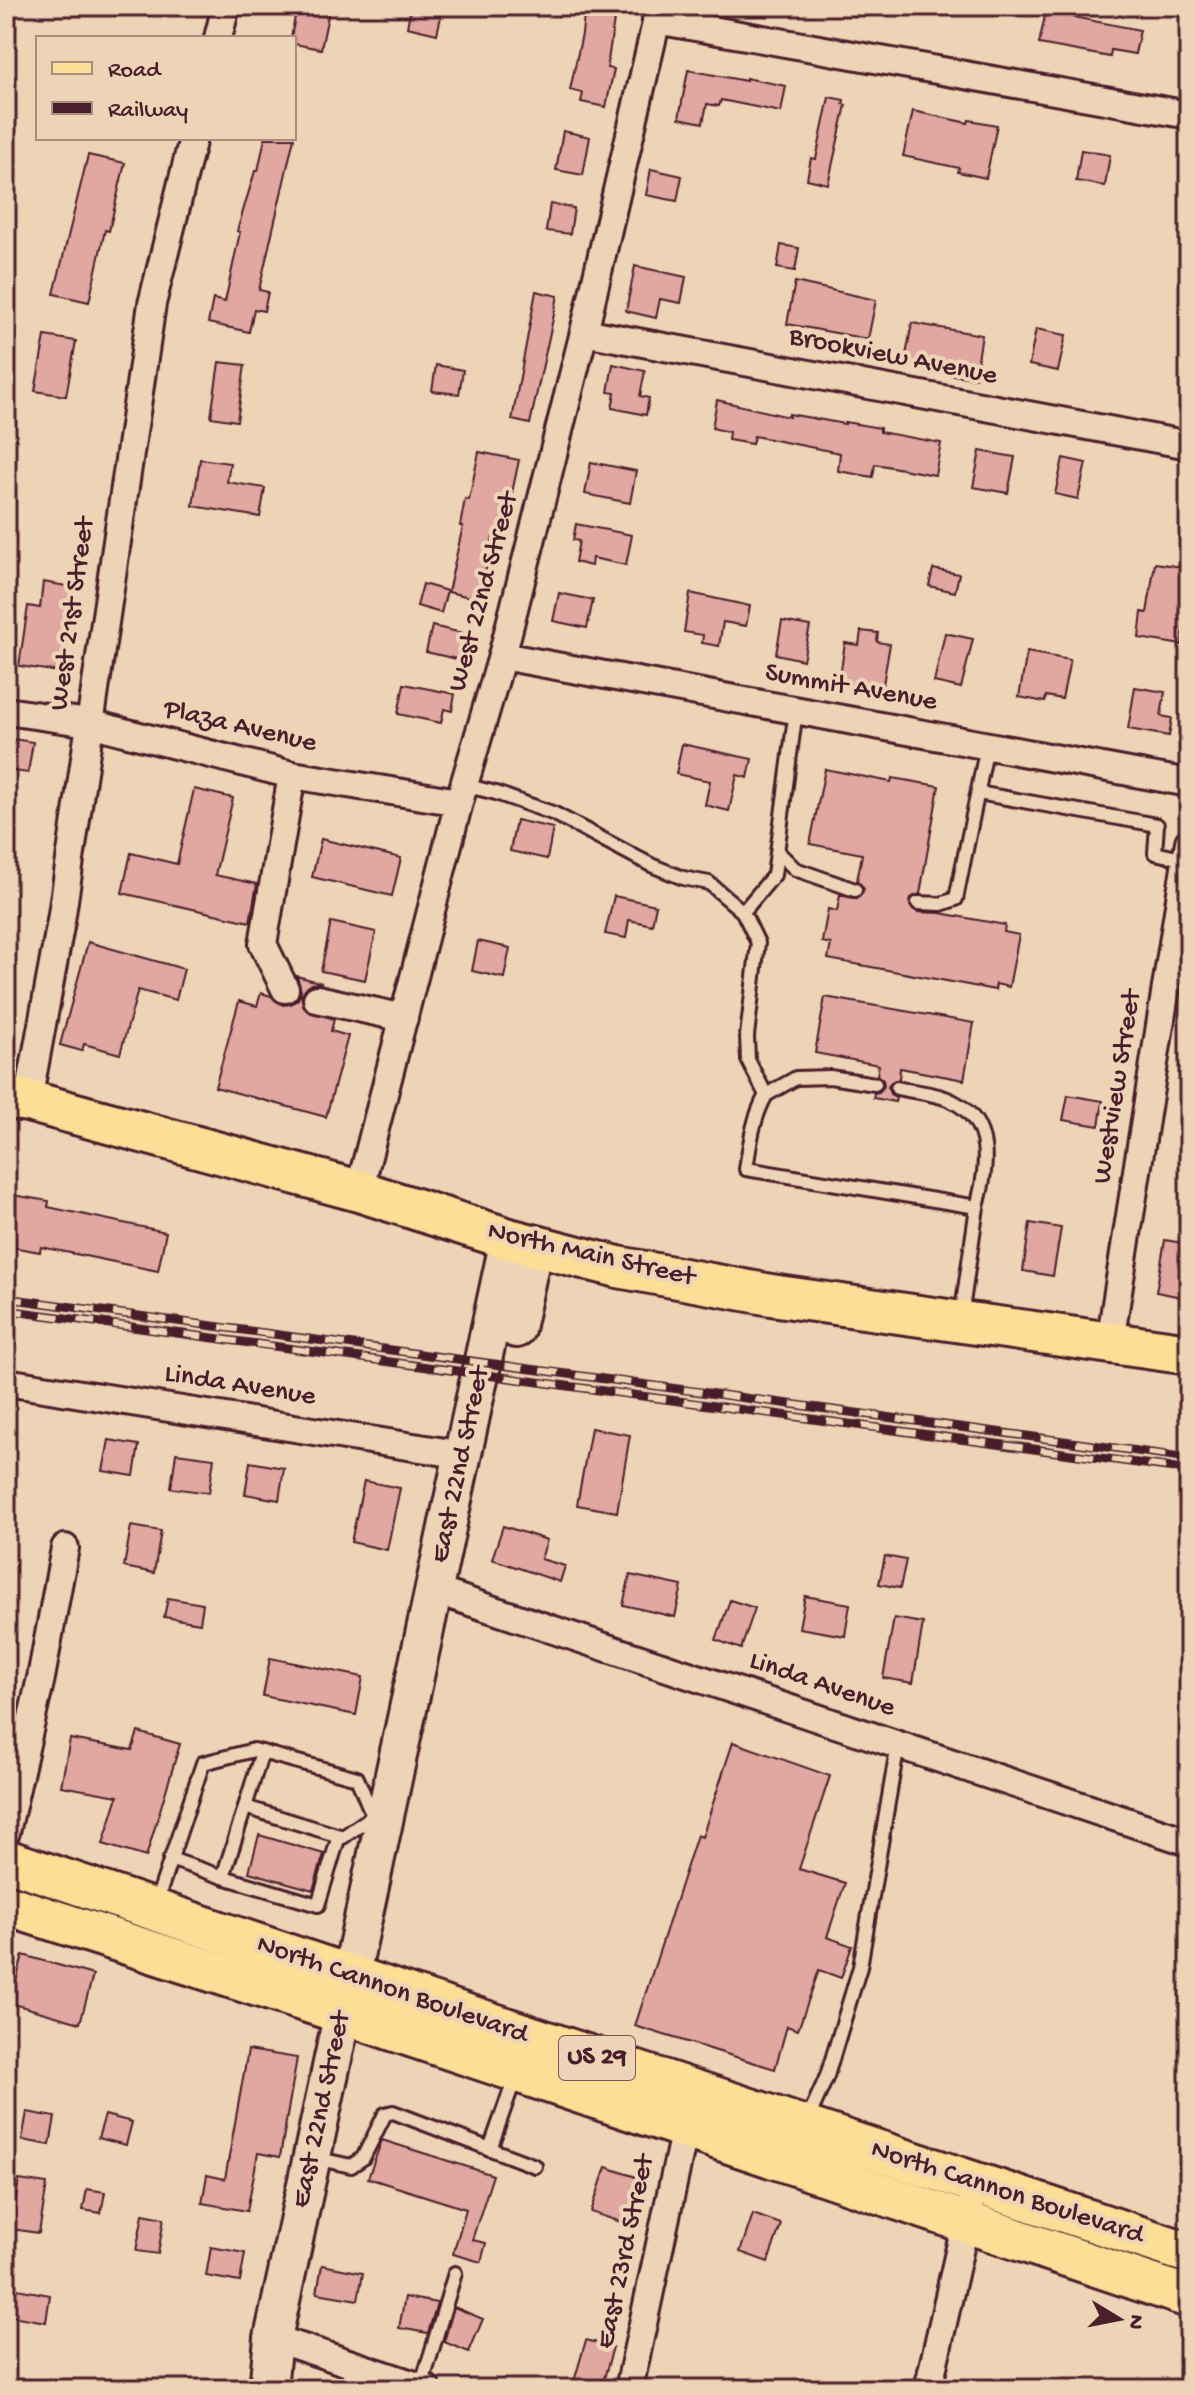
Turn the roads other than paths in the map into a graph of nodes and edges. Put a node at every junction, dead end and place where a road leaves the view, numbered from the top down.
1 (226, 6) edge
2 (658, 13) edge
3 (218, 36) edge
4 (1189, 115) edge
5 (193, 140) edge
6 (584, 332) junction
7 (1189, 445) edge
8 (502, 656) junction
9 (796, 710) junction
10 (6, 711) edge
11 (89, 723) junction
12 (987, 746) junction
13 (292, 775) junction
14 (1189, 783) edge
15 (462, 793) junction
16 (978, 793) junction
17 (1188, 851) edge
18 (778, 852) junction
19 (855, 890) dead end
20 (918, 903) dead end
21 (743, 912) junction
22 (285, 989) dead end
23 (317, 999) dead end
24 (404, 1018) junction
25 (875, 1084) dead end
26 (897, 1088) dead end
27 (766, 1095) junction
28 (17, 1099) edge
29 (359, 1191) junction
30 (977, 1207) junction
31 (522, 1242) junction
32 (960, 1321) junction
33 (1110, 1342) junction
34 (1189, 1354) edge
35 (6, 1382) edge
36 (464, 1455) junction
37 (65, 1548) dead end
38 (445, 1593) junction
39 (898, 1744) junction
40 (262, 1752) junction
41 (245, 1807) junction
42 (384, 1807) junction
43 (6, 1832) edge
44 (339, 1836) junction
45 (1189, 1842) edge
46 (170, 1859) junction
47 (6, 1860) edge
48 (223, 1877) junction
49 (6, 1905) edge
50 (154, 1910) junction
51 (346, 1995) junction
52 (517, 2072) junction
53 (805, 2126) junction
54 (685, 2128) junction
55 (490, 2149) junction
56 (312, 2157) junction
57 (535, 2166) dead end
58 (976, 2181) junction
59 (966, 2222) junction
60 (1189, 2253) edge
61 (455, 2273) dead end
62 (1189, 2297) edge
63 (273, 2338) junction
64 (424, 2388) edge
65 (933, 2388) edge
66 (268, 2389) edge
67 (629, 2389) edge

1 - 3 street
2 - 4 street
2 - 6 street, West 22nd Street
5 - 11 street, West 21st Street
6 - 7 street, Brookview Avenue
6 - 8 street, West 22nd Street
8 - 9 street, Summit Avenue
8 - 15 street, West 22nd Street
9 - 12 street, Summit Avenue
9 - 18 lane
10 - 11 street, Plaza Avenue
11 - 13 street, Plaza Avenue
11 - 28 street, West 21st Street
12 - 14 street, Summit Avenue
12 - 16 lane
13 - 15 street, Plaza Avenue
13 - 22 street
15 - 21 lane
15 - 24 street, West 22nd Street
16 - 17 lane
16 - 20 lane
17 - 33 street, Westview Street
18 - 19 lane
18 - 21 lane
21 - 27 lane
23 - 24 street
24 - 29 street, West 22nd Street
25 - 27 lane
26 - 30 lane
27 - 30 lane
28 - 29 main road, North Main Street
29 - 31 main road, North Main Street
30 - 32 lane
31 - 32 main road, North Main Street
31 - 36 main road, East 22nd Street
31 - 38 main road, East 22nd Street
32 - 33 main road, North Main Street
33 - 34 main road, North Main Street
35 - 36 street, Linda Avenue
36 - 38 main road, East 22nd Street
37 - 43 street
38 - 39 street, Linda Avenue
38 - 42 main road, East 22nd Street
39 - 45 street, Linda Avenue
39 - 53 lane
40 - 41 lane
40 - 42 lane
40 - 46 lane
41 - 44 lane
41 - 48 lane
42 - 44 lane
42 - 51 main road, East 22nd Street
44 - 48 lane
46 - 48 lane
46 - 50 lane
47 - 50 main road, North Cannon Boulevard / US 29
49 - 51 main road, North Cannon Boulevard / US 29
50 - 51 main road, North Cannon Boulevard / US 29
51 - 52 main road, North Cannon Boulevard / US 29
51 - 53 main road, North Cannon Boulevard / US 29
51 - 56 main road, East 22nd Street
52 - 54 main road, North Cannon Boulevard / US 29
52 - 55 lane
53 - 58 main road, North Cannon Boulevard / US 29
54 - 59 main road, North Cannon Boulevard / US 29
54 - 67 street, East 23rd Street
55 - 56 lane
55 - 57 lane
56 - 63 main road, East 22nd Street
58 - 59 street
58 - 60 main road, North Cannon Boulevard / US 29
59 - 62 main road, North Cannon Boulevard / US 29
59 - 65 street
61 - 64 lane
63 - 64 street
63 - 66 main road, East 22nd Street

